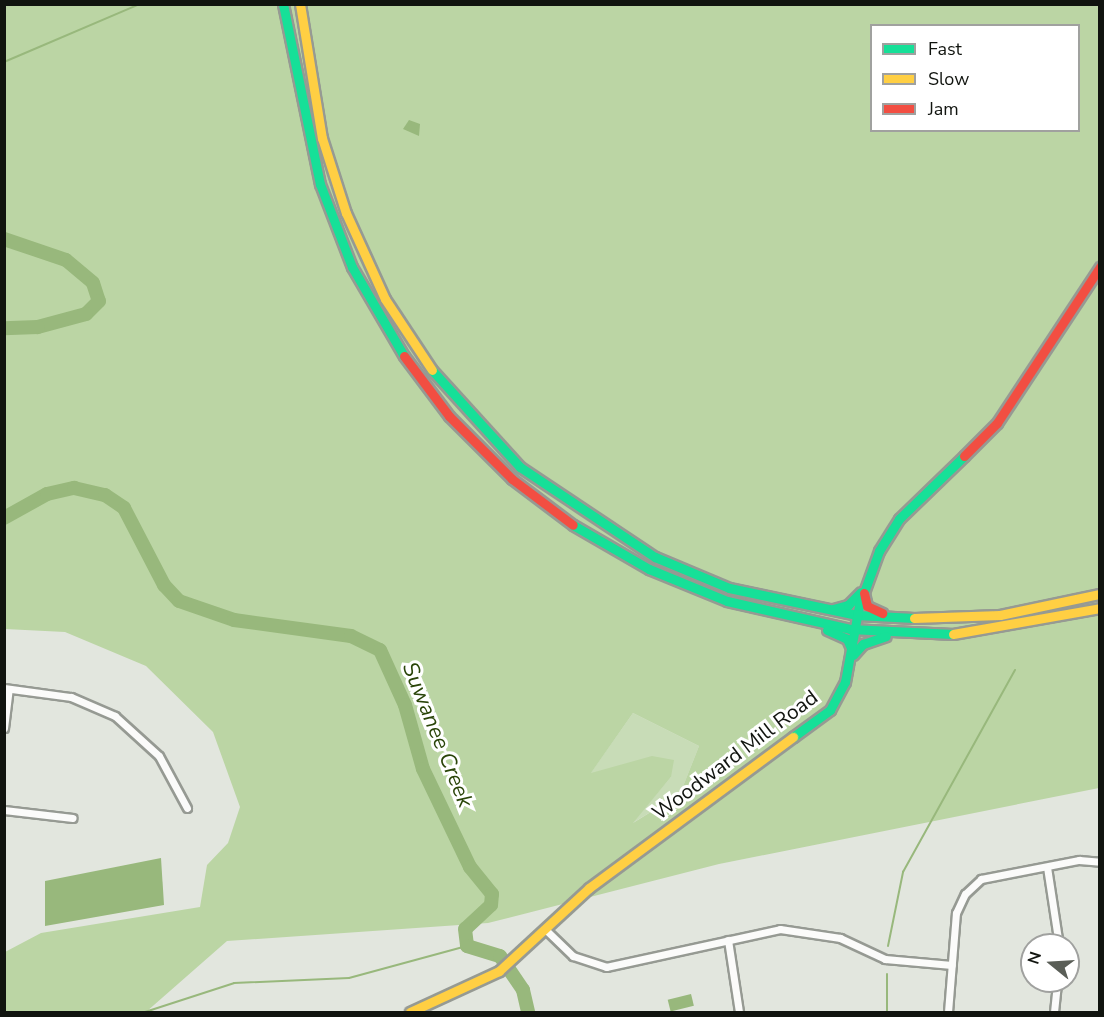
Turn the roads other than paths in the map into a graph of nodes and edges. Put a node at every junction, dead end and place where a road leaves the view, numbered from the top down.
1 (283, 4) edge
2 (300, 4) edge
3 (1100, 267) edge
4 (864, 588) junction
5 (1100, 594) edge
6 (1100, 608) edge
7 (826, 609) junction
8 (856, 615) junction
9 (785, 617) junction
10 (897, 617) junction
11 (855, 630) junction
12 (900, 633) junction
13 (853, 655) junction
14 (7, 688) edge
15 (4, 728) edge
16 (187, 808) dead end
17 (4, 810) edge
18 (73, 818) dead end
19 (1100, 862) edge
20 (1047, 867) junction
21 (547, 931) junction
22 (1057, 933) edge
23 (729, 940) junction
24 (952, 965) junction
25 (1056, 993) edge
26 (740, 1011) edge
27 (411, 1012) edge
28 (750, 1012) edge
29 (948, 1012) edge
30 (1054, 1012) edge

1 - 9 main road
2 - 7 main road
3 - 4 main road, Woodward Mill Road
4 - 7 main road
4 - 8 main road, Woodward Mill Road
4 - 10 main road
5 - 10 main road
6 - 12 main road
7 - 8 main road
8 - 10 main road
8 - 11 main road, Woodward Mill Road
9 - 11 main road
9 - 13 main road
11 - 12 main road
11 - 13 main road, Woodward Mill Road
12 - 13 main road
13 - 21 main road, Woodward Mill Road
14 - 15 street
14 - 16 street
17 - 18 street
19 - 20 street
20 - 22 street
20 - 24 street
21 - 23 street
21 - 27 main road, Woodward Mill Road
23 - 24 street
23 - 26 street
24 - 29 street
25 - 30 street
26 - 28 street

